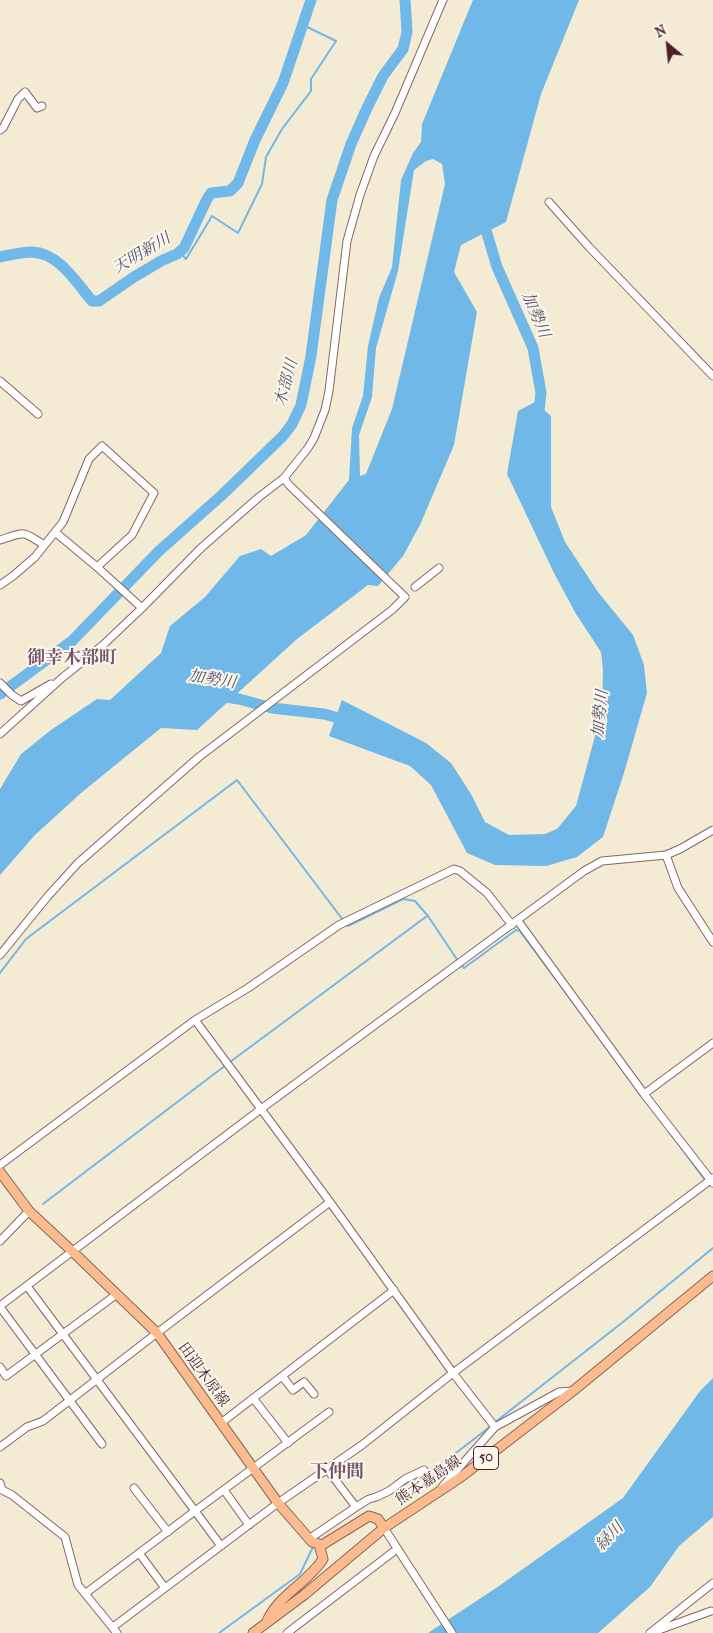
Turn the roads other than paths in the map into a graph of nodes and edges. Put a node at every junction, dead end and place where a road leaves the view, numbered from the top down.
1 (443, 0) edge
2 (42, 106) dead end
3 (0, 130) edge
4 (549, 202) dead end
5 (713, 376) edge
6 (0, 382) edge
7 (38, 414) dead end
8 (284, 478) junction
9 (55, 532) junction
10 (0, 540) edge
11 (44, 545) junction
12 (98, 567) junction
13 (439, 568) dead end
14 (0, 585) edge
15 (415, 587) dead end
16 (142, 608) junction
17 (62, 678) junction
18 (0, 683) edge
19 (0, 734) edge
20 (713, 830) edge
21 (666, 855) junction
22 (515, 923) junction
23 (713, 942) edge
24 (0, 955) edge
25 (195, 1020) junction
26 (713, 1043) edge
27 (644, 1094) junction
28 (261, 1109) junction
29 (0, 1165) edge
30 (0, 1172) edge
31 (712, 1180) edge
32 (330, 1202) junction
33 (29, 1211) junction
34 (0, 1241) edge
35 (73, 1252) junction
36 (713, 1276) edge
37 (28, 1286) junction
38 (394, 1290) junction
39 (117, 1294) junction
40 (0, 1307) edge
41 (156, 1333) junction
42 (64, 1334) junction
43 (35, 1354) junction
44 (0, 1367) edge
45 (453, 1373) junction
46 (282, 1376) junction
47 (97, 1379) junction
48 (574, 1392) junction
49 (314, 1394) dead end
50 (253, 1398) junction
51 (69, 1401) junction
52 (329, 1412) dead end
53 (221, 1423) junction
54 (495, 1427) junction
55 (288, 1443) junction
56 (102, 1444) dead end
57 (0, 1447) edge
58 (254, 1468) junction
59 (328, 1469) junction
60 (424, 1470) dead end
61 (1, 1488) edge
62 (134, 1488) dead end
63 (224, 1490) junction
64 (440, 1490) junction
65 (278, 1503) junction
66 (356, 1507) junction
67 (196, 1511) junction
68 (250, 1525) junction
69 (386, 1531) junction
70 (168, 1532) junction
71 (313, 1542) junction
72 (221, 1546) junction
73 (393, 1552) dead end
74 (139, 1553) junction
75 (713, 1583) edge
76 (165, 1588) junction
77 (86, 1593) junction
78 (712, 1612) edge
79 (266, 1623) junction
80 (115, 1630) edge
81 (253, 1633) edge
82 (287, 1633) edge
83 (452, 1633) edge
84 (650, 1633) edge

1 - 8 street
2 - 3 street
4 - 5 street
6 - 7 street
8 - 16 street
8 - 24 street
9 - 11 street
9 - 12 street
9 - 12 street
10 - 11 street
11 - 14 street
12 - 16 street
13 - 15 street
16 - 17 street
17 - 18 street
17 - 19 street
20 - 21 street
21 - 22 street
21 - 23 street
22 - 25 street
22 - 27 street
22 - 28 street
25 - 28 street
25 - 29 street
26 - 27 street
27 - 31 street
28 - 32 street
28 - 35 street
30 - 33 main road, 田迎木原線
31 - 45 street
32 - 38 street
32 - 41 street
33 - 34 street
33 - 35 main road, 田迎木原線
35 - 37 street
35 - 39 main road, 田迎木原線
36 - 48 main road, 熊本嘉島線 / 50
37 - 40 street
37 - 42 street
38 - 45 street
38 - 46 street
39 - 41 main road, 田迎木原線
39 - 42 street
40 - 43 street
41 - 47 street
41 - 53 main road, 田迎木原線
42 - 43 street
42 - 47 street
43 - 44 street
43 - 51 street
45 - 54 street
45 - 59 street
46 - 49 street
46 - 50 street
47 - 51 street
47 - 67 street
48 - 54 street
48 - 64 main road, 熊本嘉島線 / 50
50 - 53 street
50 - 55 street
51 - 56 street
51 - 57 street
52 - 55 street
53 - 58 main road, 田迎木原線
54 - 64 street
55 - 58 street
58 - 63 street
58 - 65 main road, 田迎木原線
59 - 65 street
59 - 66 street
60 - 66 street
61 - 77 street
62 - 70 street
63 - 67 street
63 - 68 street
64 - 69 main road, 熊本嘉島線 / 50
65 - 68 street
65 - 71 main road, 田迎木原線
66 - 71 street
67 - 70 street
67 - 72 street
68 - 72 street
69 - 71 main road
69 - 79 main road, 熊本嘉島線 / 50
69 - 83 street
70 - 74 street
71 - 79 main road
72 - 76 street
73 - 82 street
74 - 76 street
74 - 77 street
75 - 84 street
76 - 80 street
77 - 80 street
78 - 84 street
79 - 81 main road, 熊本嘉島線 / 50

